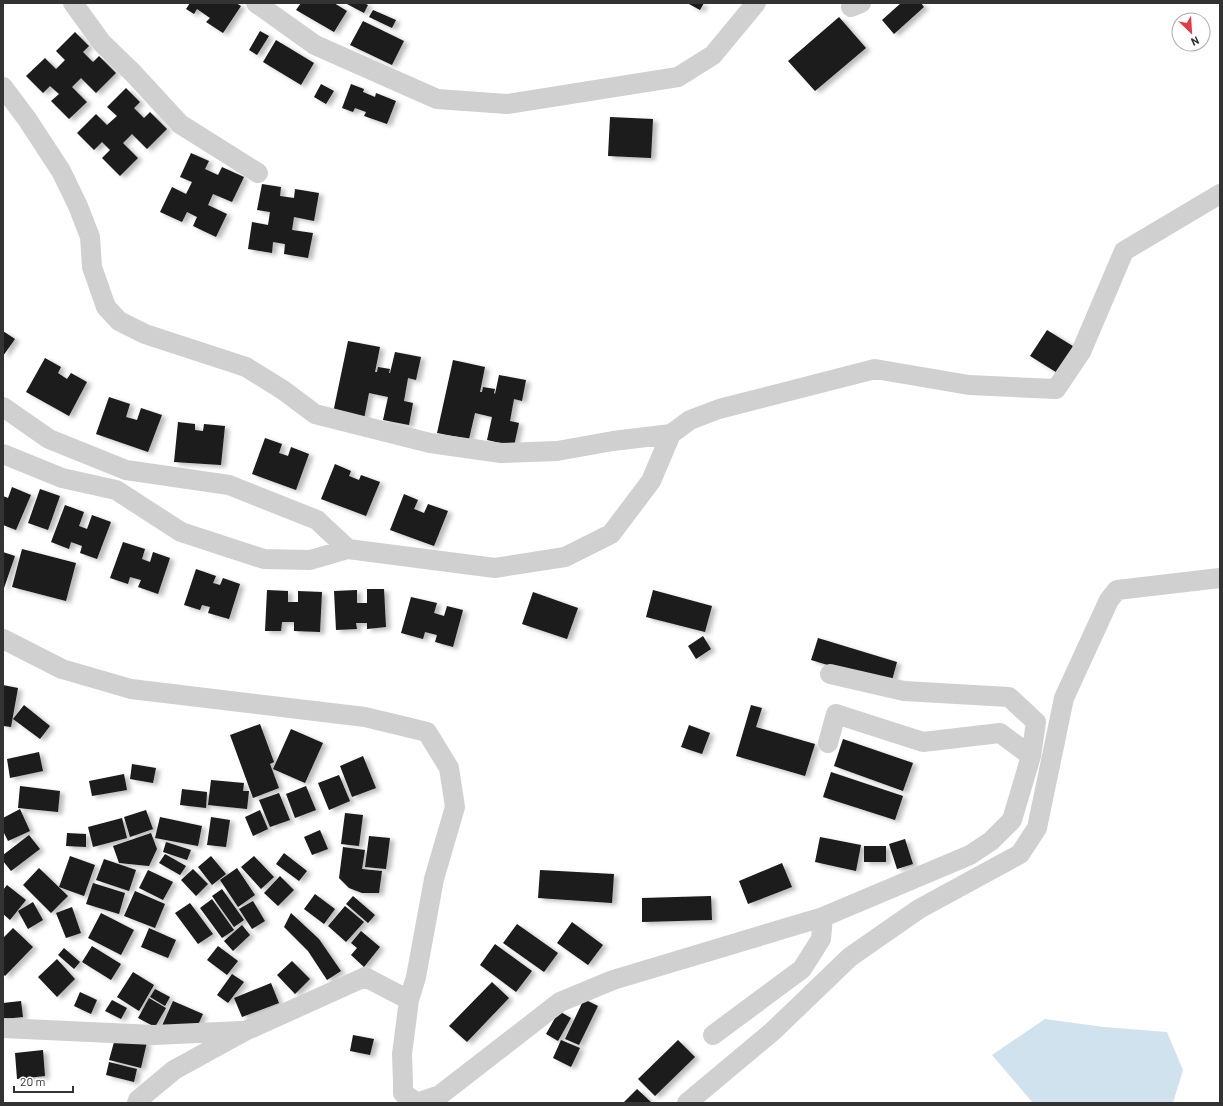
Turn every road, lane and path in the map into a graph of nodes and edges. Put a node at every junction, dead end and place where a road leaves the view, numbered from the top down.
1 (73, 3) edge
2 (256, 3) edge
3 (756, 3) edge
4 (3, 87) edge
5 (258, 173) dead end
6 (1220, 194) edge
7 (3, 407) edge
8 (671, 434) junction
9 (3, 454) edge
10 (126, 470) junction
11 (116, 490) junction
12 (348, 550) junction
13 (1220, 578) edge
14 (3, 639) edge
15 (830, 674) dead end
16 (828, 743) dead end
17 (1031, 756) junction
18 (823, 917) junction
19 (408, 1000) junction
20 (3, 1028) edge
21 (245, 1031) junction
22 (713, 1035) dead end
23 (137, 1103) edge
24 (417, 1103) edge
25 (687, 1103) edge

1 - 5 street
2 - 3 street
4 - 8 street
6 - 8 street
7 - 10 street
8 - 12 street
9 - 11 street
10 - 11 street
10 - 12 street
11 - 12 street
13 - 25 street
14 - 19 street
15 - 17 street
16 - 17 street
17 - 18 street
18 - 22 street
18 - 24 street
19 - 21 street
19 - 24 street
20 - 21 street
21 - 23 street

